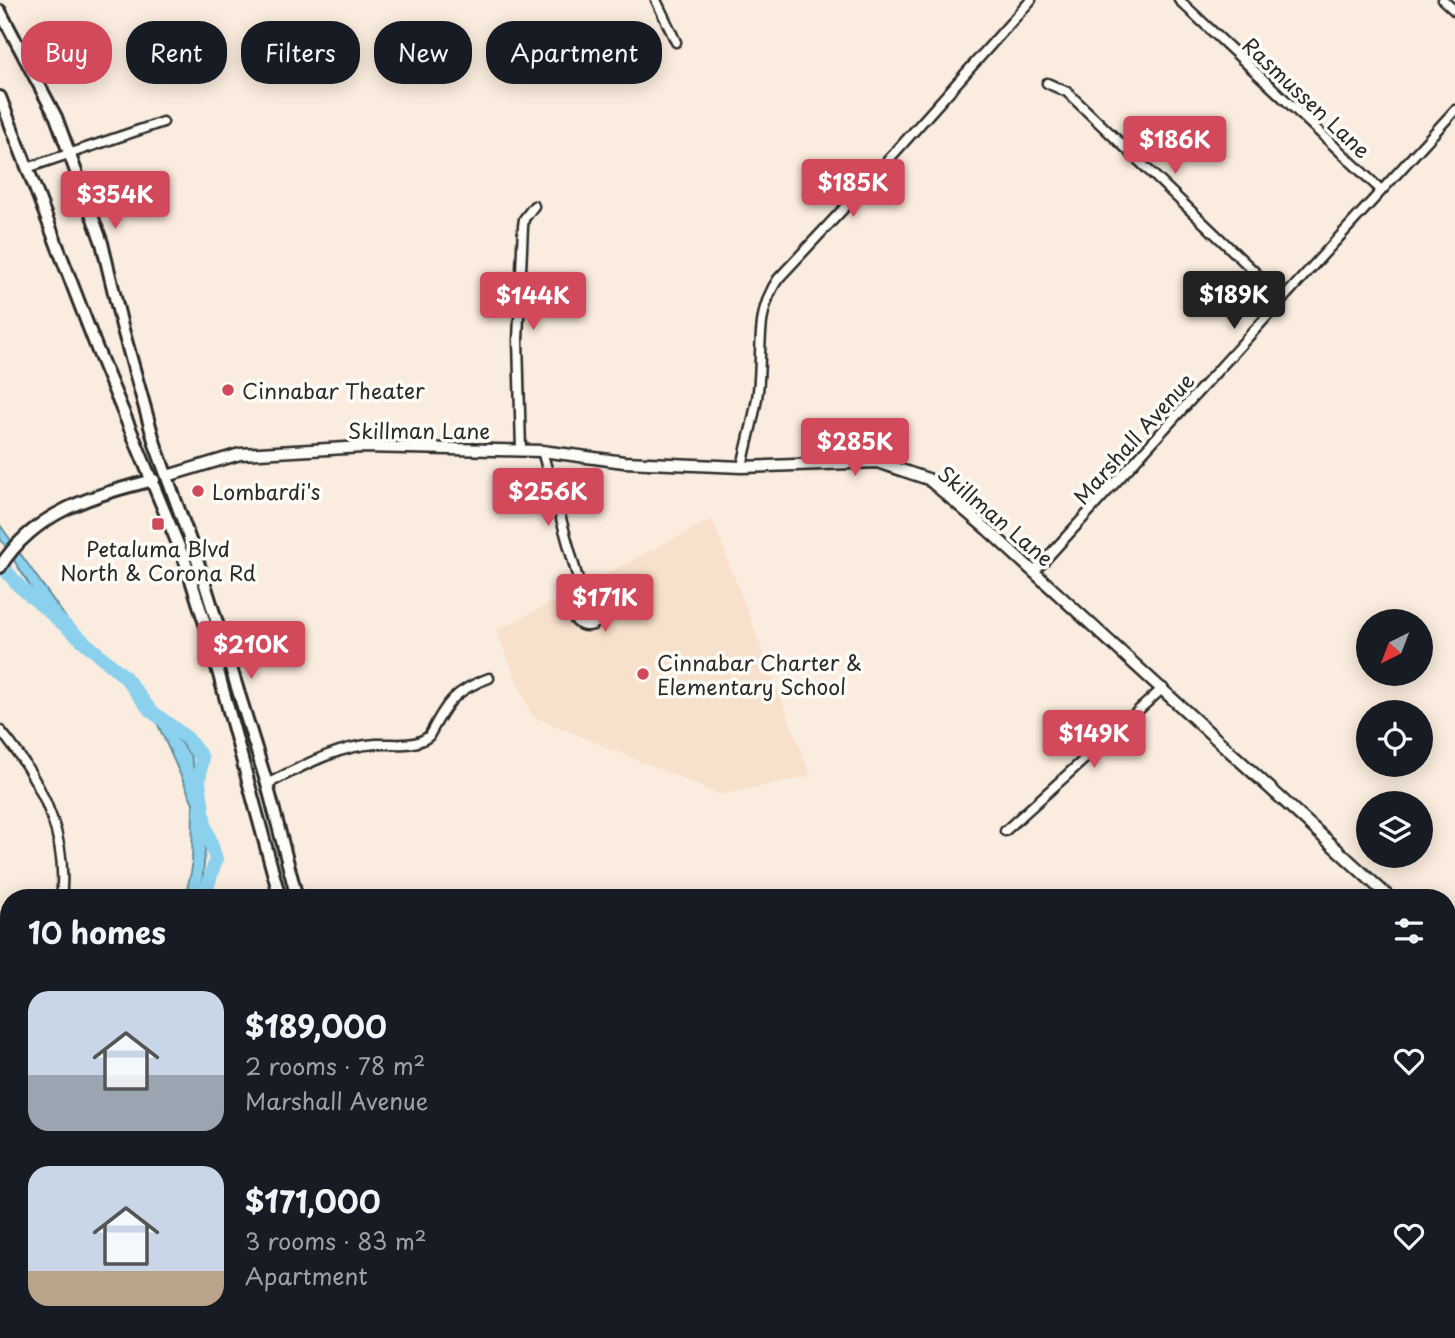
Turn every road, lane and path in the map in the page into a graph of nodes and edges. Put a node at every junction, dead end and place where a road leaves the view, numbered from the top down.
1 (656, 0) edge
2 (1031, 0) edge
3 (1179, 0) edge
4 (1443, 0) edge
5 (0, 11) edge
6 (1455, 11) edge
7 (676, 42) dead end
8 (1047, 83) dead end
9 (0, 97) edge
10 (1454, 114) edge
11 (163, 122) dead end
12 (69, 154) junction
13 (27, 168) junction
14 (1381, 190) junction
15 (534, 206) dead end
16 (1283, 299) junction
17 (520, 450) junction
18 (542, 451) junction
19 (742, 467) junction
20 (167, 476) junction
21 (150, 481) junction
22 (0, 567) edge
23 (1034, 572) junction
24 (583, 597) dead end
25 (489, 677) dead end
26 (1163, 688) junction
27 (0, 730) edge
28 (267, 784) junction
29 (1005, 831) dead end
30 (61, 889) edge
31 (278, 889) edge
32 (295, 889) edge
33 (1380, 889) edge

1 - 7 street
2 - 19 street
3 - 14 street, Rasmussen Lane
4 - 6 street
5 - 12 main road
8 - 16 street
9 - 13 main road
10 - 14 street, Marshall Avenue
11 - 12 street
12 - 13 street
12 - 20 main road
13 - 21 main road
14 - 16 street, Marshall Avenue
15 - 17 street
16 - 23 street, Marshall Avenue
17 - 18 street, Skillman Lane
17 - 20 street, Skillman Lane
18 - 19 street, Skillman Lane
18 - 24 street
19 - 23 street, Skillman Lane
20 - 21 main road
20 - 28 main road
21 - 22 main road
21 - 31 main road
23 - 26 street, Skillman Lane
25 - 28 street
26 - 29 street
26 - 33 street, Skillman Lane
27 - 30 street
28 - 32 main road

